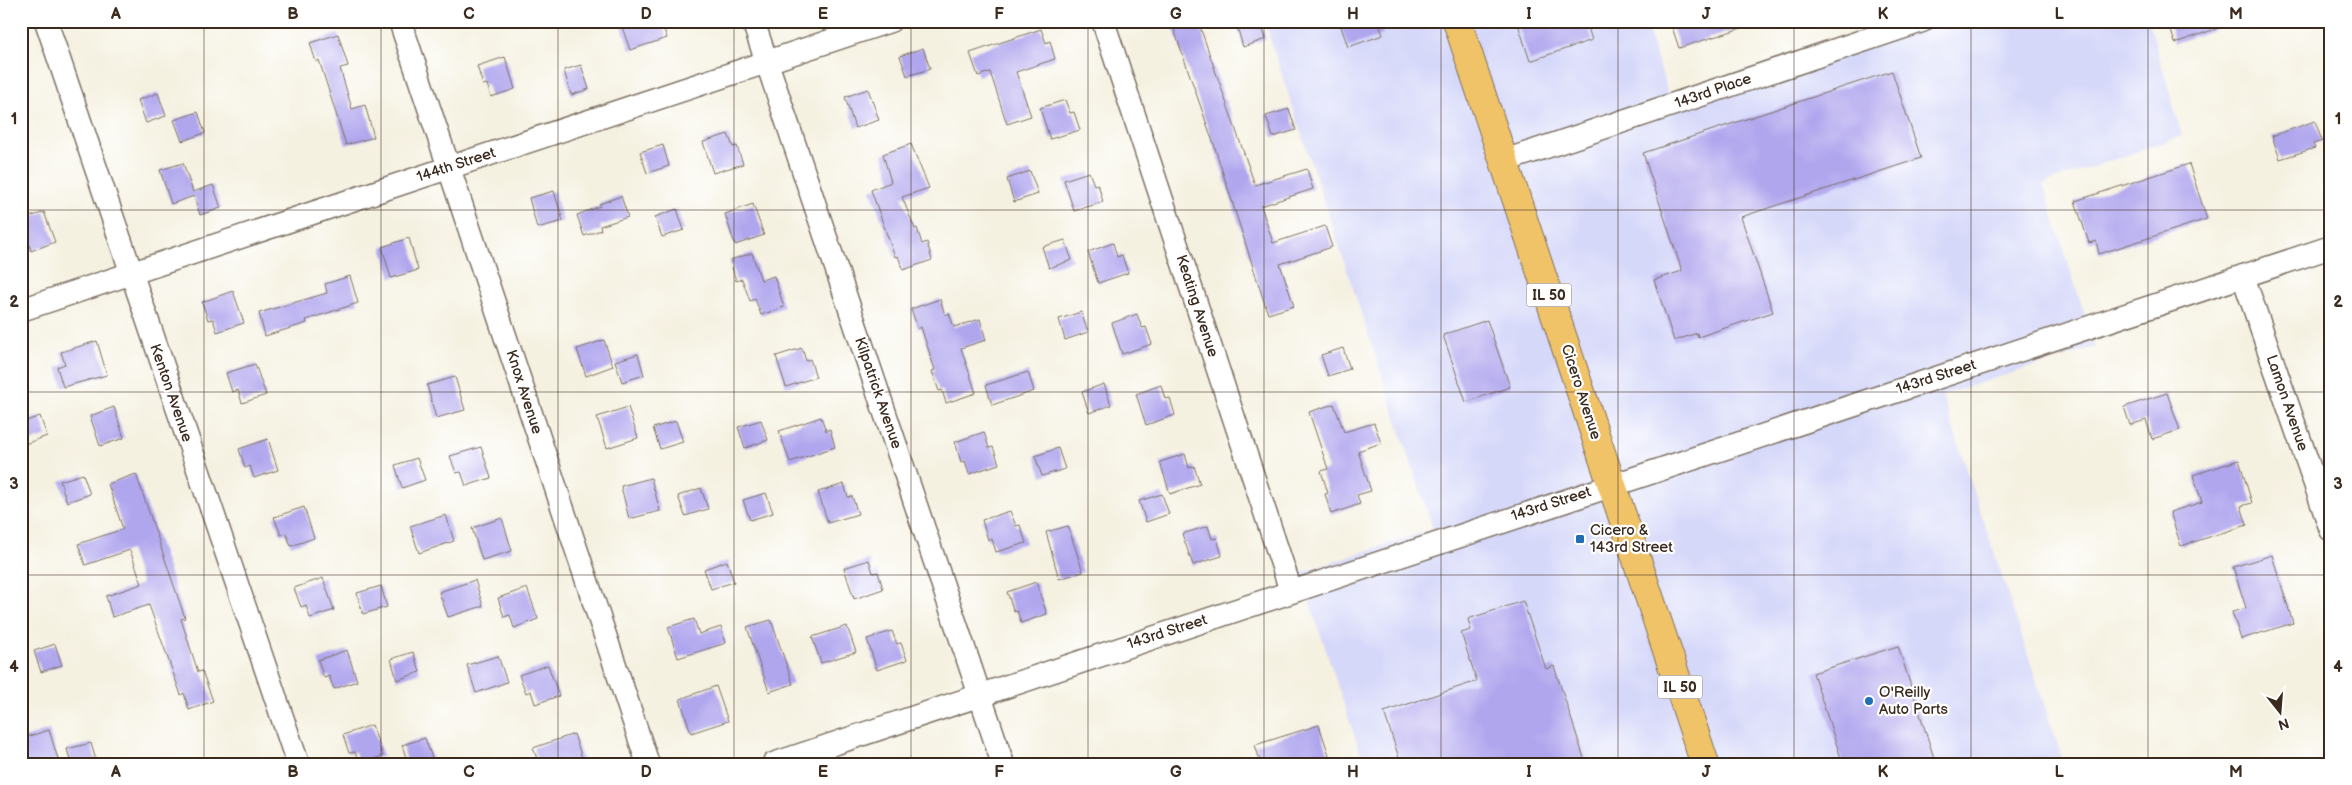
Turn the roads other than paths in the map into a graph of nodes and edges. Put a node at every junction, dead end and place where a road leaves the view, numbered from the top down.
1 (46, 21) edge
2 (400, 21) edge
3 (753, 21) edge
4 (890, 21) edge
5 (1103, 21) edge
6 (1457, 21) edge
7 (1922, 21) edge
8 (767, 62) junction
9 (1504, 161) junction
10 (449, 168) junction
11 (2331, 247) edge
12 (130, 274) junction
13 (2244, 276) junction
14 (21, 310) edge
15 (1612, 484) junction
16 (2331, 530) edge
17 (1291, 591) junction
18 (980, 695) junction
19 (298, 764) edge
20 (648, 764) edge
21 (773, 764) edge
22 (1003, 764) edge
23 (1705, 764) edge

1 - 12 street, Kenton Avenue
2 - 10 street, Knox Avenue
3 - 8 street, Kilpatrick Avenue
4 - 8 street, 144th Street
5 - 17 street, Keating Avenue
6 - 9 main road, Cicero Avenue / IL 50
7 - 9 street, 143rd Place
8 - 10 street, 144th Street
8 - 18 street, Kilpatrick Avenue
9 - 15 main road, Cicero Avenue / IL 50
10 - 12 street, 144th Street
10 - 20 street, Knox Avenue
11 - 13 street, 143rd Street
12 - 14 street, 144th Street
12 - 19 street, Kenton Avenue
13 - 15 street, 143rd Street
13 - 16 street, Lamon Avenue
15 - 17 street, 143rd Street
15 - 23 main road, Cicero Avenue / IL 50
17 - 18 street, 143rd Street
18 - 21 street, 143rd Street
18 - 22 street, Kilpatrick Avenue

